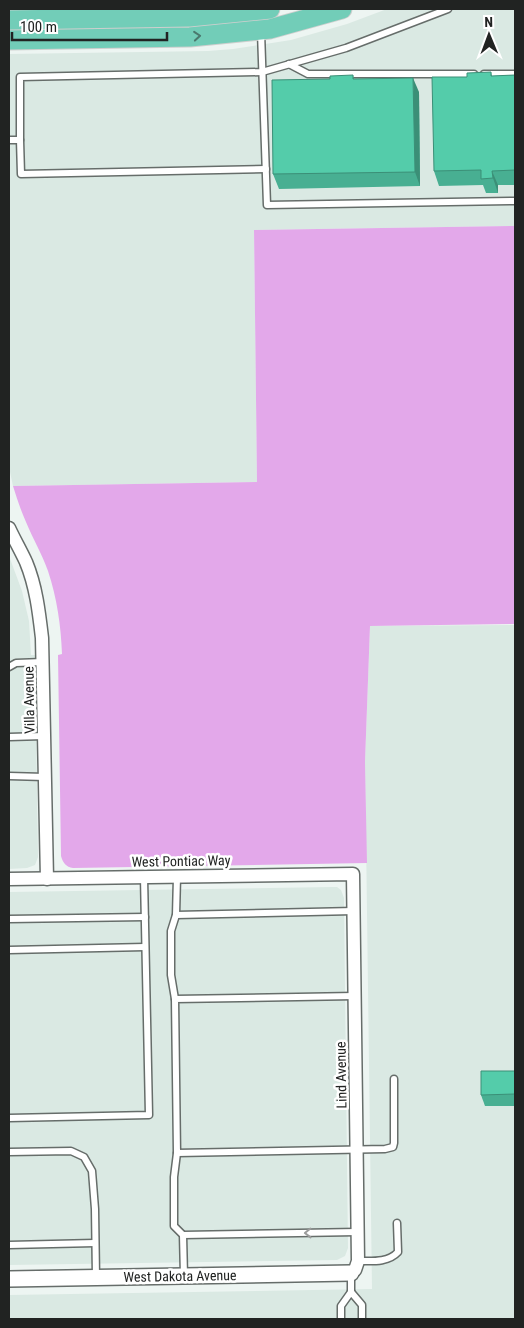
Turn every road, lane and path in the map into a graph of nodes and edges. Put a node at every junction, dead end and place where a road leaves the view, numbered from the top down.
1 (270, 9) edge
2 (342, 9) edge
3 (448, 9) edge
4 (9, 20) edge
5 (260, 30) junction
6 (9, 40) edge
7 (289, 64) junction
8 (262, 72) junction
9 (515, 74) edge
10 (9, 140) edge
11 (20, 140) junction
12 (266, 169) junction
13 (515, 201) edge
14 (9, 528) edge
15 (43, 662) junction
16 (9, 667) edge
17 (44, 736) junction
18 (9, 737) edge
19 (9, 776) edge
20 (45, 777) junction
21 (353, 874) joint
22 (144, 877) junction
23 (177, 877) junction
24 (47, 878) junction
25 (9, 879) edge
26 (354, 911) junction
27 (176, 915) junction
28 (145, 917) junction
29 (9, 919) edge
30 (145, 947) junction
31 (9, 950) edge
32 (355, 996) junction
33 (175, 999) junction
34 (394, 1079) dead end
35 (9, 1118) edge
36 (356, 1150) junction
37 (9, 1152) edge
38 (177, 1153) junction
39 (398, 1223) dead end
40 (357, 1232) junction
41 (183, 1235) junction
42 (95, 1243) junction
43 (9, 1246) edge
44 (354, 1267) junction
45 (184, 1276) junction
46 (96, 1278) junction
47 (9, 1279) edge
48 (351, 1292) junction
49 (341, 1319) edge
50 (362, 1319) edge

1 - 4 main road
2 - 5 main road
3 - 7 lane
6 -> 5 main road
5 - 8 lane
7 - 8 lane
7 - 9 lane
8 - 11 lane
8 - 12 lane
10 - 11 lane
11 - 12 lane
12 - 13 lane
14 - 15 street, Villa Avenue
15 - 16 lane
15 - 17 street, Villa Avenue
17 - 18 lane
17 - 20 street, Villa Avenue
19 - 20 lane
20 - 24 street, Villa Avenue
21 - 23 street, West Pontiac Way
21 - 26 street, Lind Avenue
22 - 23 street, West Pontiac Way
22 - 24 street, West Pontiac Way
22 - 28 lane
23 - 27 lane
24 - 25 street, West Pontiac Way
26 - 27 lane
26 - 32 street, Lind Avenue
27 - 33 lane
28 - 29 lane
28 - 30 lane
30 - 31 lane
30 - 35 lane
32 - 33 lane
32 - 36 street, Lind Avenue
33 - 38 lane
34 - 36 lane
36 - 38 lane
36 - 40 street, Lind Avenue
37 - 42 lane
38 - 41 lane
39 - 44 lane
40 -> 41 lane
40 - 44 street, Lind Avenue
41 - 45 lane
42 - 43 lane
42 - 46 lane
44 - 45 street, West Dakota Avenue
44 - 48 lane
45 - 46 street, West Dakota Avenue
46 - 47 street, West Dakota Avenue
48 - 49 lane
48 - 50 lane

